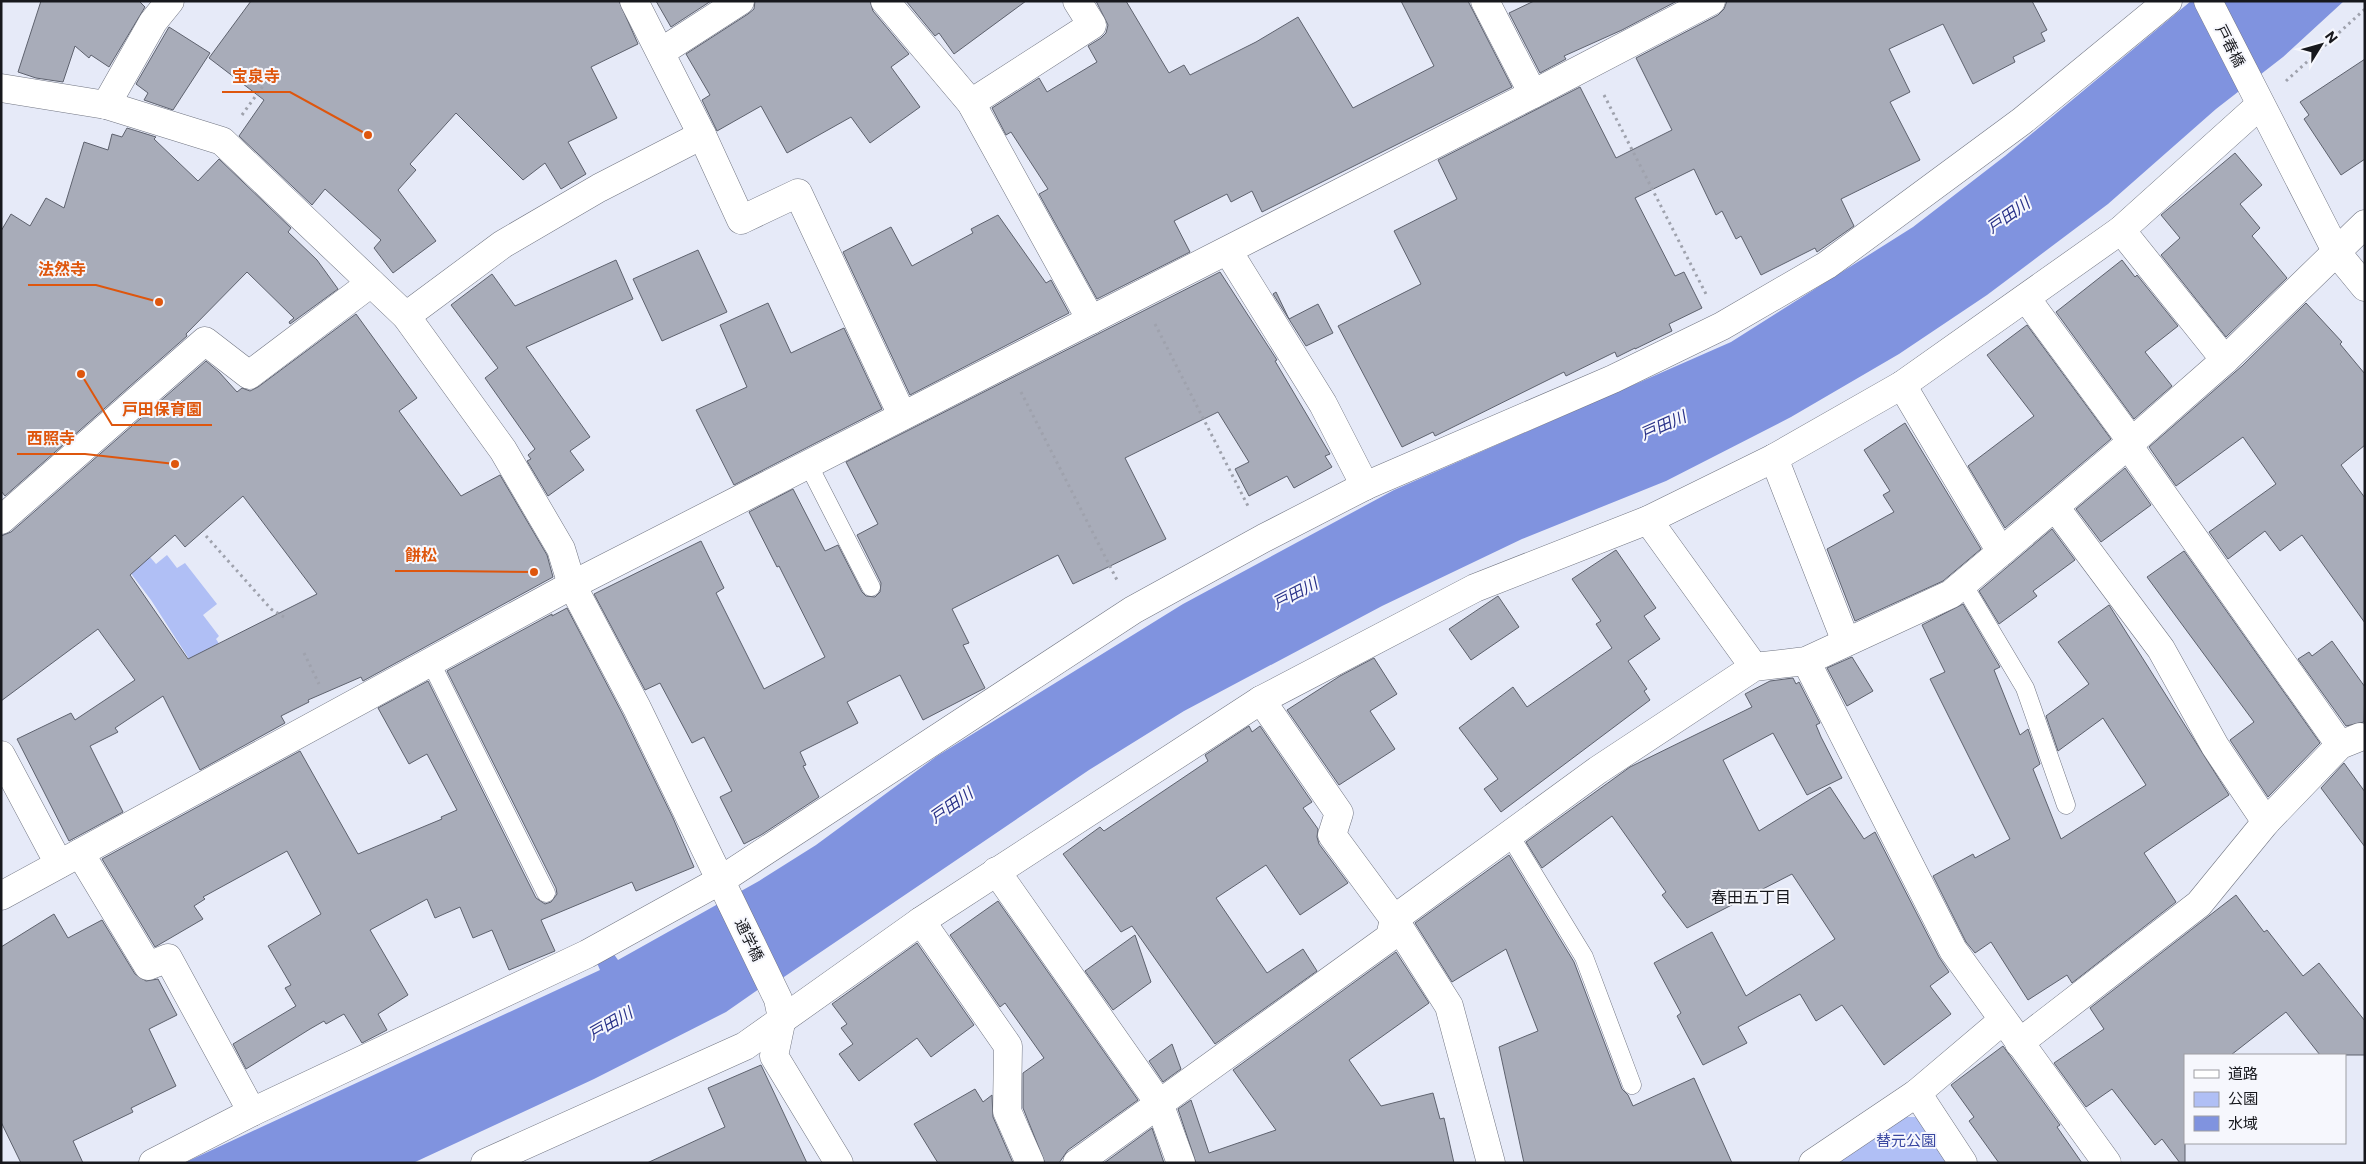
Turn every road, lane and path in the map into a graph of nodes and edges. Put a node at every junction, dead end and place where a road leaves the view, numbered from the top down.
1 (170, 1) edge
2 (634, 1) edge
3 (740, 1) edge
4 (885, 1) edge
5 (1077, 1) edge
6 (1485, 1) edge
7 (2168, 1) edge
8 (2208, 1) edge
9 (1704, 3) edge
10 (2365, 9) edge
11 (661, 52) junction
12 (1589, 66) junction
13 (268, 79) dead end
14 (1, 88) edge
15 (1534, 94) junction
16 (2256, 98) junction
17 (971, 103) junction
18 (106, 105) junction
19 (702, 135) junction
20 (222, 141) junction
21 (2365, 224) edge
22 (2121, 230) junction
23 (1228, 250) junction
24 (2337, 253) junction
25 (371, 283) junction
26 (2365, 287) edge
27 (1140, 295) junction
28 (2026, 298) junction
29 (406, 316) junction
30 (1091, 320) junction
31 (1722, 326) junction
32 (2225, 360) junction
33 (1006, 362) junction
34 (1902, 384) junction
35 (902, 415) junction
36 (2130, 444) junction
37 (1774, 458) junction
38 (808, 464) junction
39 (1365, 486) junction
40 (2055, 507) junction
41 (1, 520) edge
42 (1648, 520) junction
43 (206, 536) dead end
44 (1264, 538) junction
45 (2001, 552) junction
46 (1963, 584) junction
47 (572, 585) junction
48 (871, 586) dead end
49 (1133, 610) junction
50 (287, 619) dead end
51 (1846, 642) junction
52 (1806, 661) junction
53 (431, 663) junction
54 (1754, 668) junction
55 (1261, 700) junction
56 (2358, 739) edge
57 (1, 756) edge
58 (2066, 805) dead end
59 (2266, 822) junction
60 (1509, 834) junction
61 (69, 859) junction
62 (996, 871) junction
63 (721, 880) junction
64 (546, 893) dead end
65 (1, 896) edge
66 (1394, 919) junction
67 (921, 921) junction
68 (780, 1009) junction
69 (2002, 1021) junction
70 (2019, 1043) junction
71 (1632, 1085) dead end
72 (1917, 1093) junction
73 (1159, 1103) junction
74 (252, 1112) junction
75 (153, 1163) edge
76 (485, 1163) edge
77 (839, 1163) edge
78 (1030, 1163) edge
79 (1077, 1163) edge
80 (1181, 1163) edge
81 (1491, 1163) edge
82 (1813, 1163) edge
83 (1963, 1163) edge
84 (2107, 1163) edge

1 - 18 street
2 - 11 street
3 - 11 street
4 - 17 street
5 - 17 street
6 - 15 street
7 - 31 street
8 - 16 street, 戸春橋
9 - 12 street
10 - 16 path
11 - 19 street
12 - 15 street
12 - 31 path
13 - 20 path
14 - 18 street
15 - 23 street
16 - 22 street
16 - 24 street, 戸春橋
17 - 30 street
18 - 20 street
19 - 29 street
19 - 35 street
20 - 25 street, 通学橋
21 - 24 street
22 - 28 street
22 - 32 street
23 - 27 street
23 - 39 street
24 - 26 street, 戸春橋
24 - 32 street
25 - 29 street, 通学橋
25 - 41 street
27 - 30 street
27 - 44 path
28 - 34 street
28 - 36 street
29 - 47 street, 通学橋
30 - 33 street
31 - 39 street
32 - 36 street
33 - 35 street
33 - 49 path
34 - 37 street
34 - 45 street
35 - 38 street
36 - 40 street
36 - 56 street
37 - 42 street
37 - 51 street
38 - 47 street
38 - 48 lane
39 - 44 street
40 - 45 street
40 - 59 street
42 - 54 street
42 - 55 street
43 - 50 path
44 - 49 street
45 - 46 street
46 - 51 street
46 - 58 lane
47 - 53 street
47 - 63 street, 通学橋
49 - 63 street
51 - 52 street
52 - 54 street
52 - 69 street
53 - 61 street
53 - 64 lane
54 - 60 street
55 - 62 street
55 - 66 street
56 - 59 street
57 - 61 street
59 - 70 street
60 - 66 street
60 - 71 lane
61 - 65 street
61 - 74 street
62 - 67 street
62 - 73 street
63 - 68 street, 通学橋
63 - 74 street
66 - 73 street
66 - 81 street
67 - 68 street
67 - 78 street
68 - 76 street
68 - 77 street
69 - 70 street
69 - 72 street
70 - 84 street
72 - 82 street
72 - 83 street
73 - 79 street
73 - 80 street
74 - 75 street

